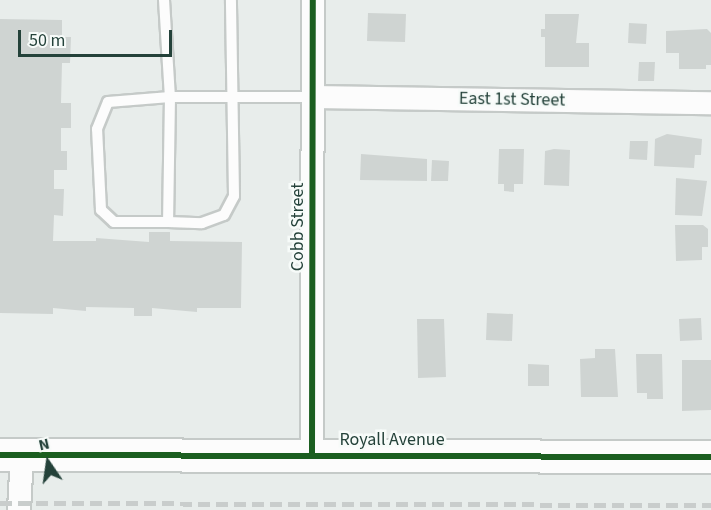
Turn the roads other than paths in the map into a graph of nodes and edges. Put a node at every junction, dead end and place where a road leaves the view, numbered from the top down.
1 (164, 0) edge
2 (231, 0) edge
3 (313, 0) edge
4 (170, 97) junction
5 (235, 97) junction
6 (314, 97) junction
7 (711, 103) edge
8 (168, 222) junction
9 (312, 454) junction
10 (11, 455) edge
11 (711, 457) edge
12 (19, 510) edge

1 - 4 lane
2 - 5 lane
3 - 6 street, Cobb Street
4 - 5 lane
4 - 8 lane
4 - 8 lane
5 - 6 lane
5 - 8 lane
6 - 7 street, East 1st Street
6 - 9 street, Cobb Street
9 - 10 street, Royall Avenue
9 - 11 street, Royall Avenue
10 - 12 street

